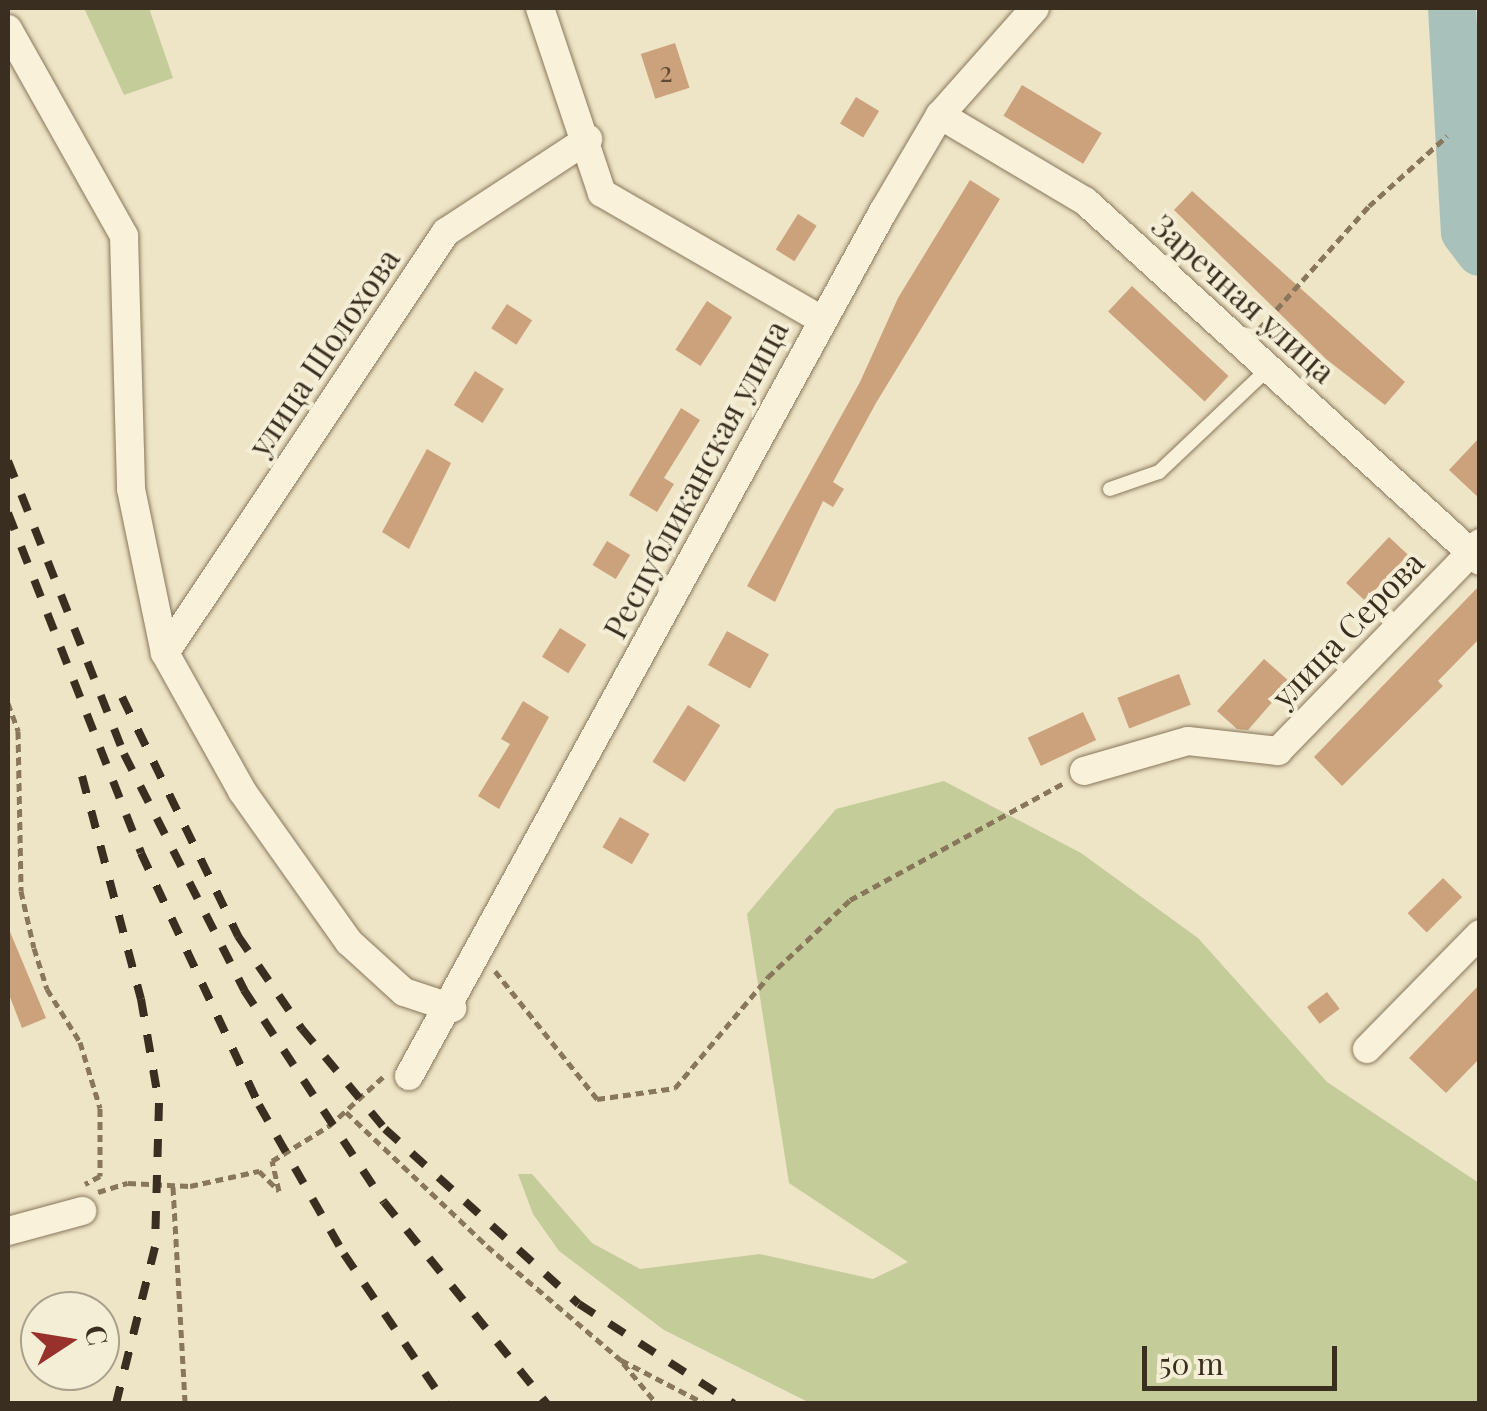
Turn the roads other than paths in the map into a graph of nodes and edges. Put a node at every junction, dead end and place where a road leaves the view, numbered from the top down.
1 (540, 8) edge
2 (1035, 8) edge
3 (8, 28) edge
4 (940, 115) junction
5 (588, 139) junction
6 (820, 319) junction
7 (1269, 368) junction
8 (1110, 489) dead end
9 (1476, 552) edge
10 (165, 654) junction
11 (1084, 772) road end
12 (1480, 934) edge
13 (452, 1008) junction
14 (1367, 1049) dead end
15 (402, 1070) road end
16 (83, 1197) road end
17 (8, 1232) edge

1 - 5 street
2 - 4 street, Республиканская улица
3 - 10 street
4 - 6 street, Республиканская улица
4 - 7 street, Заречная улица
5 - 6 street
5 - 10 street, улица Шолохова
6 - 13 street, Республиканская улица
7 - 8 lane
7 - 9 street, Заречная улица
9 - 11 street, улица Серова
10 - 13 street
12 - 14 street
13 - 15 street, Республиканская улица
16 - 17 street

